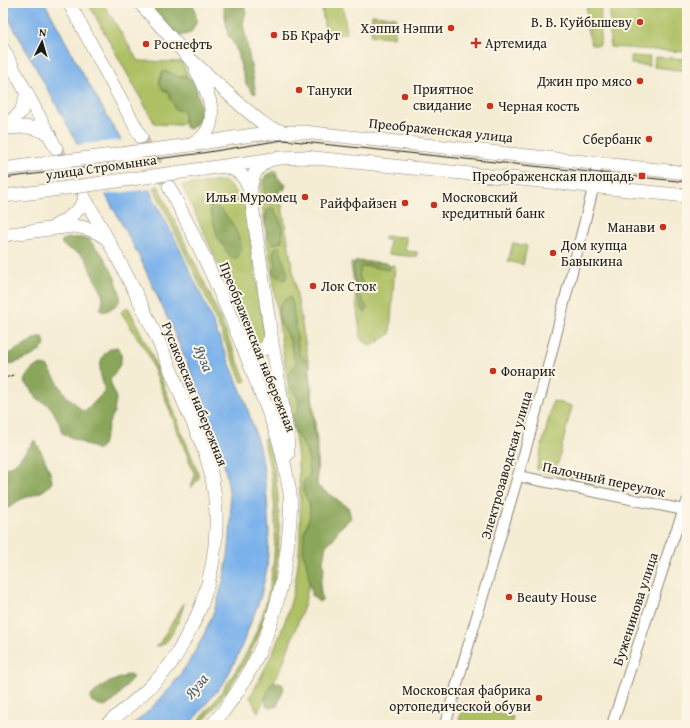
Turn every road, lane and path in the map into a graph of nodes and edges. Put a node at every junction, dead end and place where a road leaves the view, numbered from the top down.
1 (69, 3) edge
2 (140, 3) edge
3 (3, 49) edge
4 (190, 59) junction
5 (27, 93) junction
6 (3, 128) edge
7 (283, 132) junction
8 (50, 135) junction
9 (141, 137) tunnel mouth
10 (191, 145) junction
11 (56, 148) tunnel mouth
12 (272, 159) junction
13 (597, 163) junction
14 (220, 166) junction
15 (3, 169) edge
16 (687, 173) edge
17 (594, 185) junction
18 (169, 187) tunnel mouth
19 (250, 191) junction
20 (3, 196) edge
21 (687, 196) edge
22 (50, 229) junction
23 (3, 235) edge
24 (107, 238) junction
25 (271, 336) junction
26 (240, 338) junction
27 (518, 476) junction
28 (290, 492) junction
29 (686, 506) edge
30 (683, 525) edge
31 (106, 725) edge
32 (212, 725) edge
33 (445, 725) edge
34 (612, 725) edge

1 - 9 main road
2 - 4 main road
3 - 5 main road
4 - 7 main road
4 - 10 main road
5 - 6 main road
5 - 8 main road
6 - 8 main road
7 - 10 main road, Преображенская улица
7 - 13 main road, Преображенская улица
8 - 11 main road
10 - 15 main road, улица Стромынка, bridge
12 - 14 main road
12 - 17 main road
12 - 19 main road
13 - 16 main road, Преображенская улица
13 - 17 street, Электрозаводская улица
14 - 19 main road
14 - 20 main road, улица Стромынка, bridge
17 - 21 main road
17 - 27 street, Электрозаводская улица
18 - 26 main road, Преображенская набережная
19 - 25 main road
22 - 23 main road
22 - 24 main road
22 - 24 main road, Русаковская набережная
24 - 31 main road, Русаковская набережная
25 - 26 main road
25 - 28 main road
26 - 28 main road, Преображенская набережная
27 - 29 street, Палочный переулок
27 - 33 street, Электрозаводская улица
28 - 32 main road, Преображенская набережная
29 - 30 street, Буженинова улица
30 - 34 street, Буженинова улица

